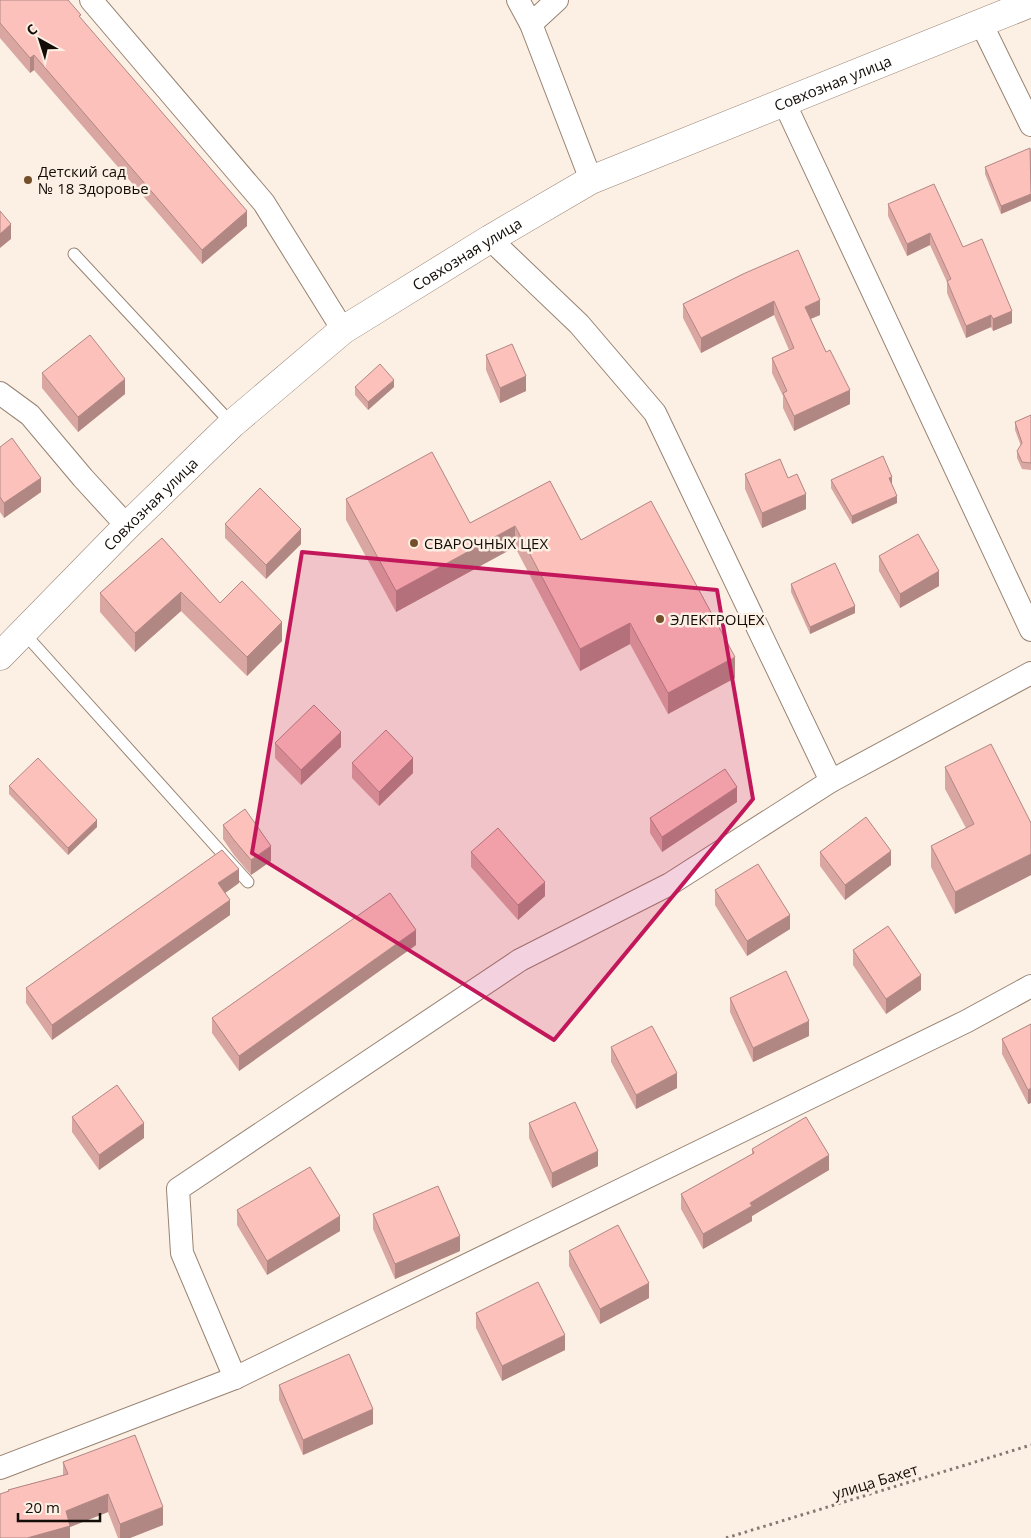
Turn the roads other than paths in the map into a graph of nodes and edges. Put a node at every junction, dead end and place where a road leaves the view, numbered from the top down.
1 (91, 0) edge
2 (518, 0) edge
3 (557, 0) edge
4 (1031, 3) edge
5 (981, 23) junction
6 (531, 24) junction
7 (784, 102) junction
8 (1031, 125) edge
9 (591, 180) junction
10 (490, 239) junction
11 (74, 254) dead end
12 (344, 330) junction
13 (0, 393) edge
14 (232, 424) junction
15 (127, 526) junction
16 (1031, 630) edge
17 (23, 632) junction
18 (0, 656) edge
19 (1031, 673) edge
20 (831, 781) junction
21 (248, 882) dead end
22 (1031, 986) edge
23 (235, 1378) junction
24 (0, 1468) edge

1 - 12 street
2 - 6 street
3 - 6 street
4 - 5 street, Совхозная улица
5 - 7 street, Совхозная улица
5 - 8 street
6 - 9 street
7 - 9 street, Совхозная улица
7 - 16 street
9 - 10 street, Совхозная улица
10 - 12 street, Совхозная улица
10 - 20 street
11 - 14 lane
12 - 14 street, Совхозная улица
13 - 15 street
14 - 15 street, Совхозная улица
15 - 17 street, Совхозная улица
17 - 18 street, Совхозная улица
17 - 21 lane
19 - 20 street
20 - 23 street
22 - 23 street
23 - 24 street

